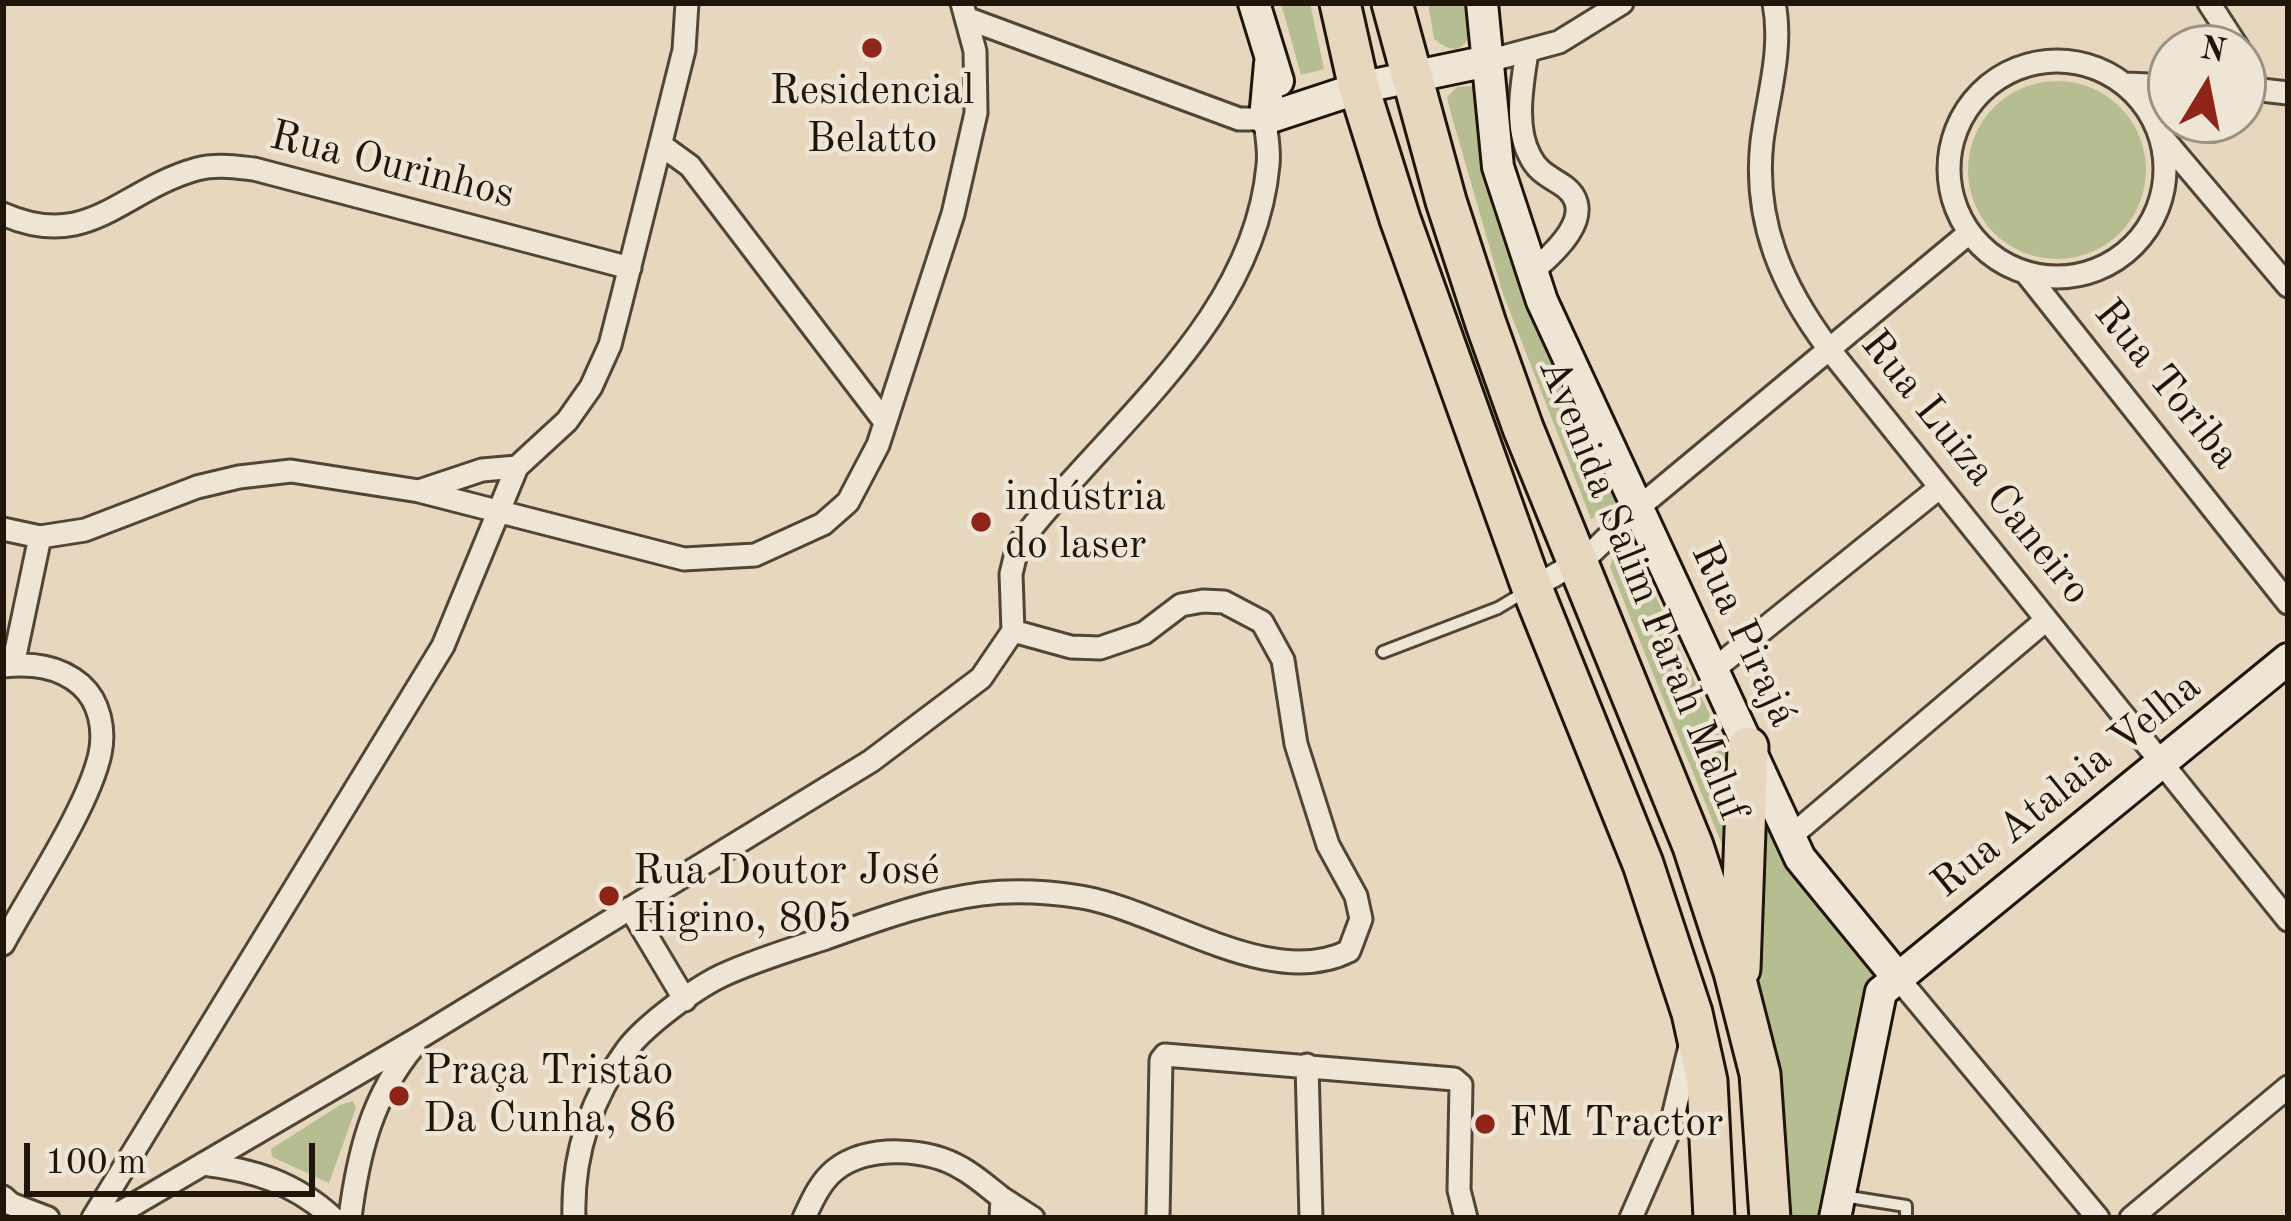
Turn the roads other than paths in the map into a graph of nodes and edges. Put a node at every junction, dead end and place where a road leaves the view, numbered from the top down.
1 (687, 3) edge
2 (1254, 3) edge
3 (1340, 3) edge
4 (1392, 3) edge
5 (1482, 3) edge
6 (1622, 3) edge
7 (1774, 3) edge
8 (964, 10) edge
9 (1527, 52) junction
10 (1488, 61) junction
11 (1270, 63) junction
12 (1410, 77) junction
13 (2126, 84) junction
14 (2147, 85) edge
15 (1359, 88) junction
16 (1309, 105) junction
17 (2147, 108) edge
18 (1265, 119) junction
19 (2162, 144) edge
20 (2168, 144) edge
21 (661, 145) junction
22 (3, 214) edge
23 (1969, 232) junction
24 (630, 268) junction
25 (1532, 272) junction
26 (2026, 273) junction
27 (2288, 286) edge
28 (1829, 349) junction
29 (885, 422) junction
30 (517, 467) junction
31 (1939, 488) junction
32 (419, 491) junction
33 (1638, 508) junction
34 (496, 514) junction
35 (3, 529) edge
36 (40, 538) junction
37 (1578, 562) junction
38 (1532, 588) junction
39 (2288, 603) edge
40 (2046, 620) junction
41 (1013, 631) junction
42 (1383, 652) dead end
43 (2288, 659) edge
44 (8, 665) edge
45 (1713, 670) junction
46 (1748, 747) junction
47 (2161, 763) junction
48 (1790, 836) junction
49 (630, 908) junction
50 (2288, 920) edge
51 (3, 944) edge
52 (1898, 978) junction
53 (1739, 993) junction
54 (686, 1000) junction
55 (1695, 1024) junction
56 (422, 1036) junction
57 (1307, 1066) junction
58 (353, 1075) junction
59 (2288, 1087) edge
60 (384, 1091) junction
61 (202, 1164) junction
62 (354, 1188) junction
63 (3, 1197) edge
64 (307, 1197) junction
65 (1838, 1207) edge
66 (1002, 1208) edge
67 (48, 1218) edge
68 (96, 1218) edge
69 (333, 1218) edge
70 (350, 1218) edge
71 (574, 1218) edge
72 (804, 1218) edge
73 (1033, 1218) edge
74 (1158, 1218) edge
75 (1311, 1218) edge
76 (1466, 1218) edge
77 (1631, 1218) edge
78 (1714, 1218) edge
79 (1770, 1218) edge
80 (1906, 1218) edge
81 (2098, 1218) edge
82 (2132, 1218) edge

1 - 21 street
2 - 11 street
3 - 15 highway
4 - 12 highway, Avenida Salim Farah Maluf
5 - 10 street, Rua Pirajá
6 - 9 street
7 - 28 street, Rua Luiza Caneiro
8 - 18 street
8 - 29 street
9 - 10 street
9 - 25 street
10 - 12 street
10 - 25 street, Rua Pirajá
11 - 16 street
11 - 18 street
12 - 15 street
12 - 37 highway, Avenida Salim Farah Maluf
13 - 14 street
13 - 17 street
13 - 23 street
15 - 16 street
15 - 38 highway
16 - 18 street
18 - 41 street
19 - 26 street
20 - 27 street
21 - 24 street
21 - 29 street
22 - 24 street, Rua Ourinhos
23 - 26 street
23 - 28 street
24 - 30 street
25 - 33 street, Rua Pirajá
26 - 39 street, Rua Toriba
28 - 31 street, Rua Luiza Caneiro
28 - 33 street
29 - 34 street
30 - 32 street
30 - 34 street
31 - 40 street, Rua Luiza Caneiro
31 - 45 street
32 - 34 street
32 - 36 street
33 - 37 street
33 - 45 street, Rua Pirajá
34 - 68 street
35 - 36 street
36 - 44 street
37 - 38 street
37 - 53 highway, Avenida Salim Farah Maluf
38 - 42 lane
38 - 55 highway
40 - 47 street, Rua Luiza Caneiro
40 - 48 street
41 - 49 street
41 - 54 street
43 - 47 street, Rua Atalaia Velha
44 - 51 street
45 - 46 street, Rua Pirajá
46 - 48 street, Rua Pirajá
46 - 53 highway
47 - 50 street, Rua Luiza Caneiro
47 - 52 street, Rua Atalaia Velha
48 - 52 street, Rua Pirajá
49 - 54 street
49 - 56 street
52 - 65 street
52 - 81 street, Rua Pirajá
53 - 79 highway, Avenida Salim Farah Maluf
54 - 71 street
55 - 77 street
55 - 78 highway
56 - 58 street
56 - 60 street
57 - 74 street
57 - 75 street
57 - 76 street
58 - 60 street
58 - 61 street
59 - 82 street
60 - 62 street
61 - 64 street
61 - 68 street
62 - 64 street
62 - 70 street
63 - 67 street
64 - 69 street
65 - 80 lane
66 - 72 street
66 - 73 street

